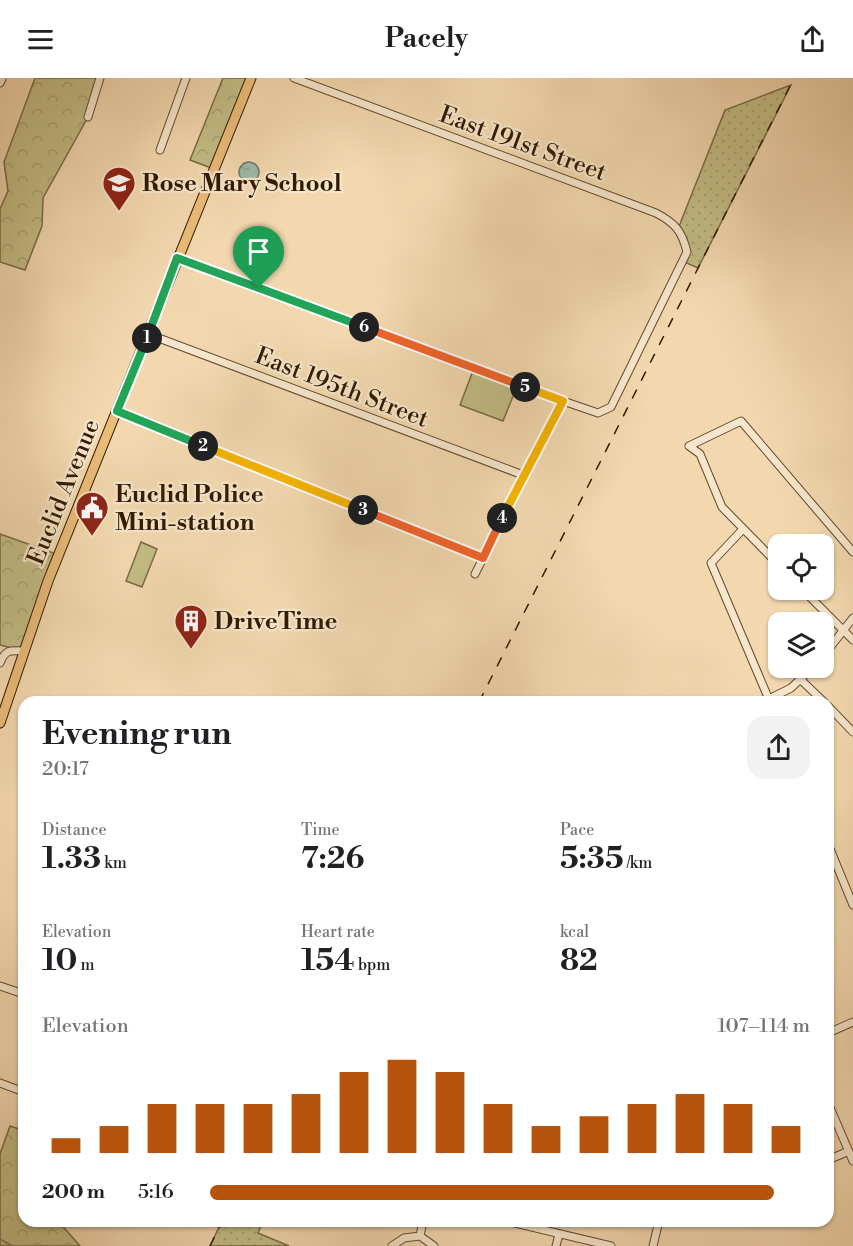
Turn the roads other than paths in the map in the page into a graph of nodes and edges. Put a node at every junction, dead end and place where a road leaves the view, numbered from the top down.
1 (100, 78) edge
2 (186, 78) edge
3 (252, 78) edge
4 (294, 78) edge
5 (88, 117) dead end
6 (160, 150) dead end
7 (177, 258) junction
8 (148, 334) junction
9 (563, 401) junction
10 (117, 411) junction
11 (523, 475) junction
12 (743, 529) junction
13 (853, 552) edge
14 (768, 554) edge
15 (483, 558) junction
16 (475, 574) dead end
17 (813, 600) edge
18 (853, 618) edge
19 (844, 630) junction
20 (853, 640) edge
21 (834, 642) edge
22 (23, 651) junction
23 (0, 663) edge
24 (800, 679) joint
25 (767, 696) edge
26 (776, 696) edge
27 (818, 696) edge
28 (834, 712) edge
29 (0, 723) edge
30 (853, 732) edge
31 (834, 859) edge
32 (853, 905) edge
33 (0, 986) edge
34 (18, 992) edge
35 (853, 1022) edge
36 (834, 1030) edge
37 (0, 1083) edge
38 (18, 1090) edge
39 (834, 1117) edge
40 (849, 1151) junction
41 (834, 1157) edge
42 (853, 1161) edge
43 (422, 1227) edge
44 (530, 1227) edge
45 (658, 1227) edge
46 (559, 1234) junction
47 (420, 1236) junction
48 (392, 1246) edge
49 (434, 1246) edge
50 (556, 1246) edge
51 (611, 1246) edge
52 (653, 1246) edge

1 - 5 street
2 - 6 street
3 - 7 main road, Euclid Avenue
4 - 9 street, East 191st Street
7 - 8 main road, Euclid Avenue
7 - 9 street
8 - 10 main road, Euclid Avenue
8 - 11 street, East 195th Street
9 - 11 street
10 - 15 street
10 - 22 main road, Euclid Avenue
11 - 15 street
12 - 13 street
12 - 14 street
12 - 25 street
15 - 16 street
17 - 19 street
18 - 19 street
19 - 20 street
19 - 21 street
22 - 23 street
22 - 29 main road, Euclid Avenue
24 - 26 street
24 - 27 street
28 - 30 street
31 - 32 street
33 - 34 street
35 - 36 street
37 - 38 street
39 - 40 street
40 - 41 street
40 - 42 street
43 - 47 street
44 - 46 street
45 - 52 street
46 - 50 street
46 - 51 street
47 - 48 street
47 - 49 street

